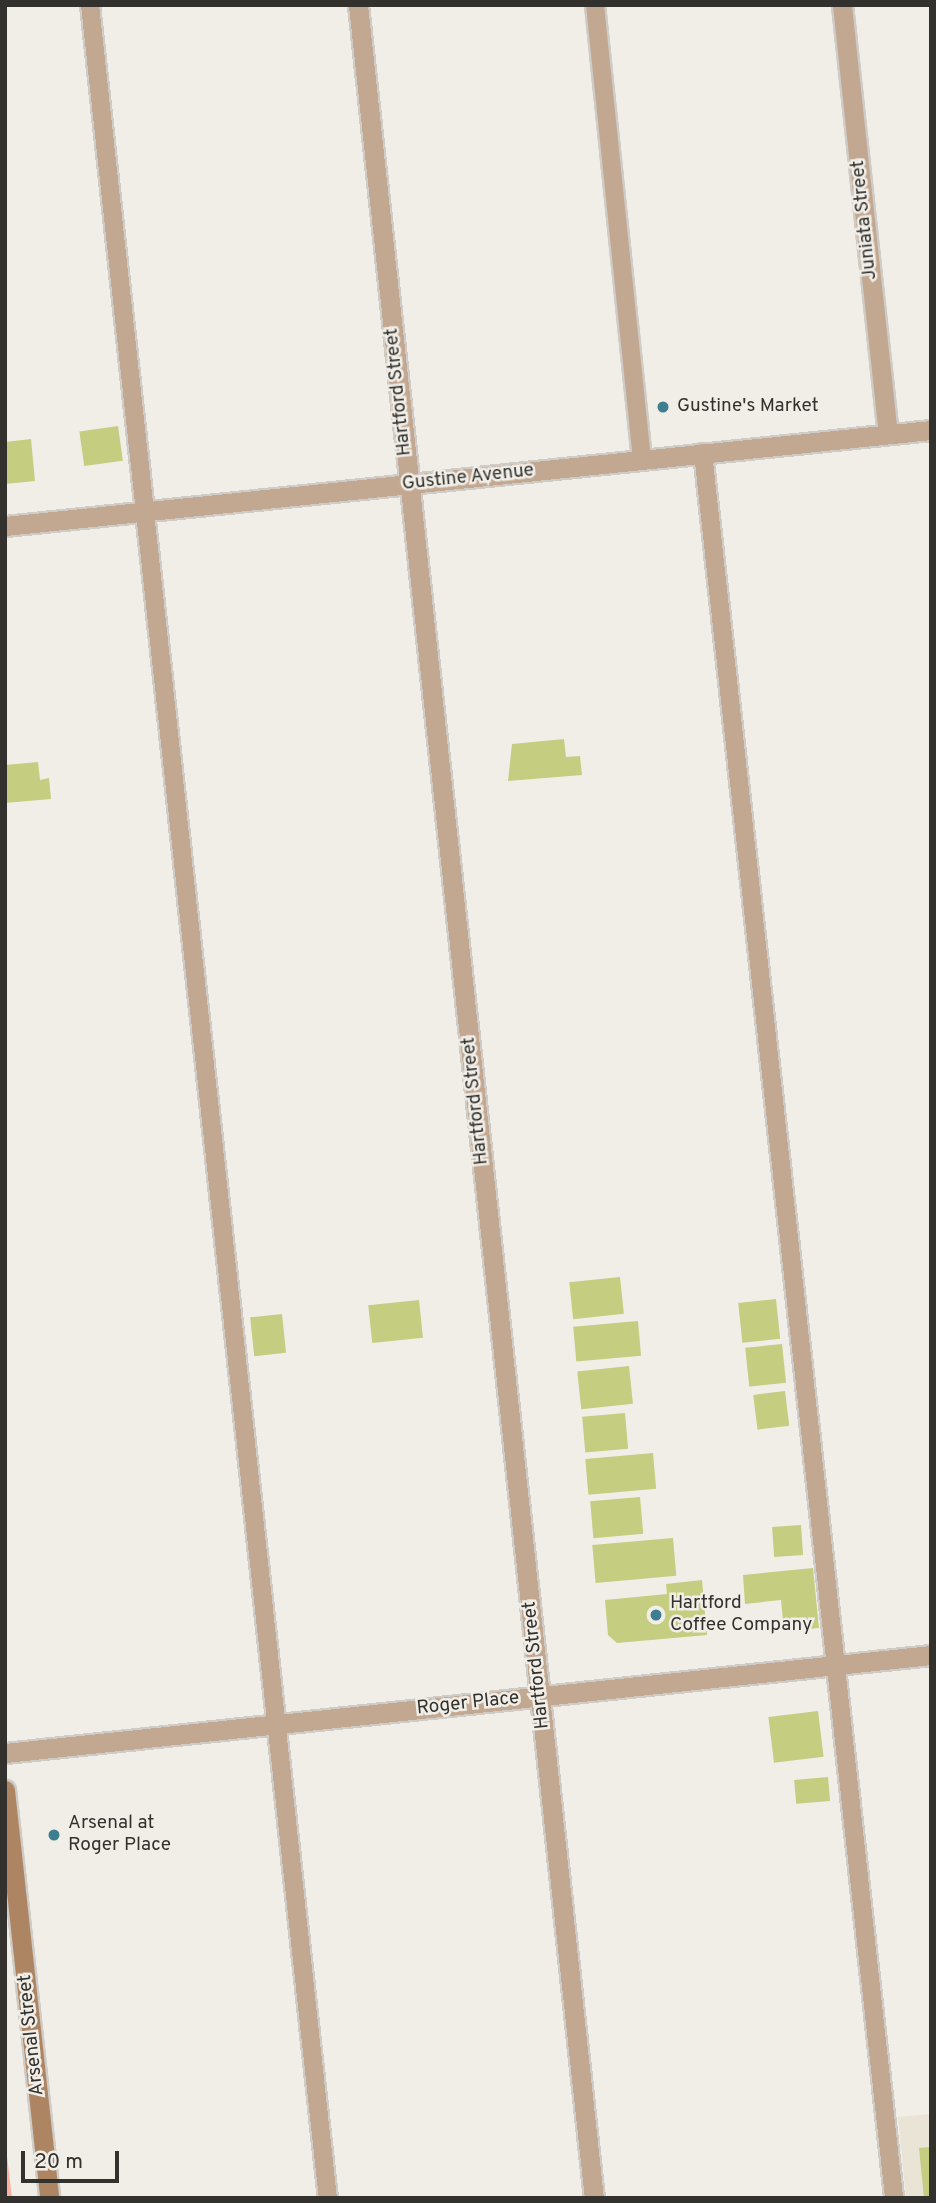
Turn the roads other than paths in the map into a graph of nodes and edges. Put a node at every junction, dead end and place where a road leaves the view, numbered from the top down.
1 (90, 5) edge
2 (358, 5) edge
3 (594, 5) edge
4 (842, 5) edge
5 (931, 430) edge
6 (888, 434) junction
7 (703, 453) junction
8 (642, 460) junction
9 (410, 484) junction
10 (146, 512) junction
11 (5, 526) edge
12 (931, 1654) edge
13 (835, 1665) junction
14 (540, 1696) junction
15 (275, 1724) junction
16 (5, 1753) edge
17 (5, 1790) edge
18 (49, 2198) edge
19 (328, 2198) edge
20 (594, 2198) edge
21 (894, 2198) edge

1 - 10 lane
2 - 9 street, Hartford Street
3 - 8 lane
4 - 6 street, Juniata Street
5 - 6 street, Gustine Avenue
6 - 7 street, Gustine Avenue
7 - 8 street, Gustine Avenue
7 - 13 lane
8 - 9 street, Gustine Avenue
9 - 10 street, Gustine Avenue
9 - 14 street, Hartford Street
10 - 11 street, Gustine Avenue
10 - 15 lane
12 - 13 street, Roger Place
13 - 14 street, Roger Place
13 - 21 lane
14 - 15 street, Roger Place
14 - 20 street, Hartford Street
15 - 16 street, Roger Place
15 - 19 lane
17 - 18 main road, Arsenal Street

